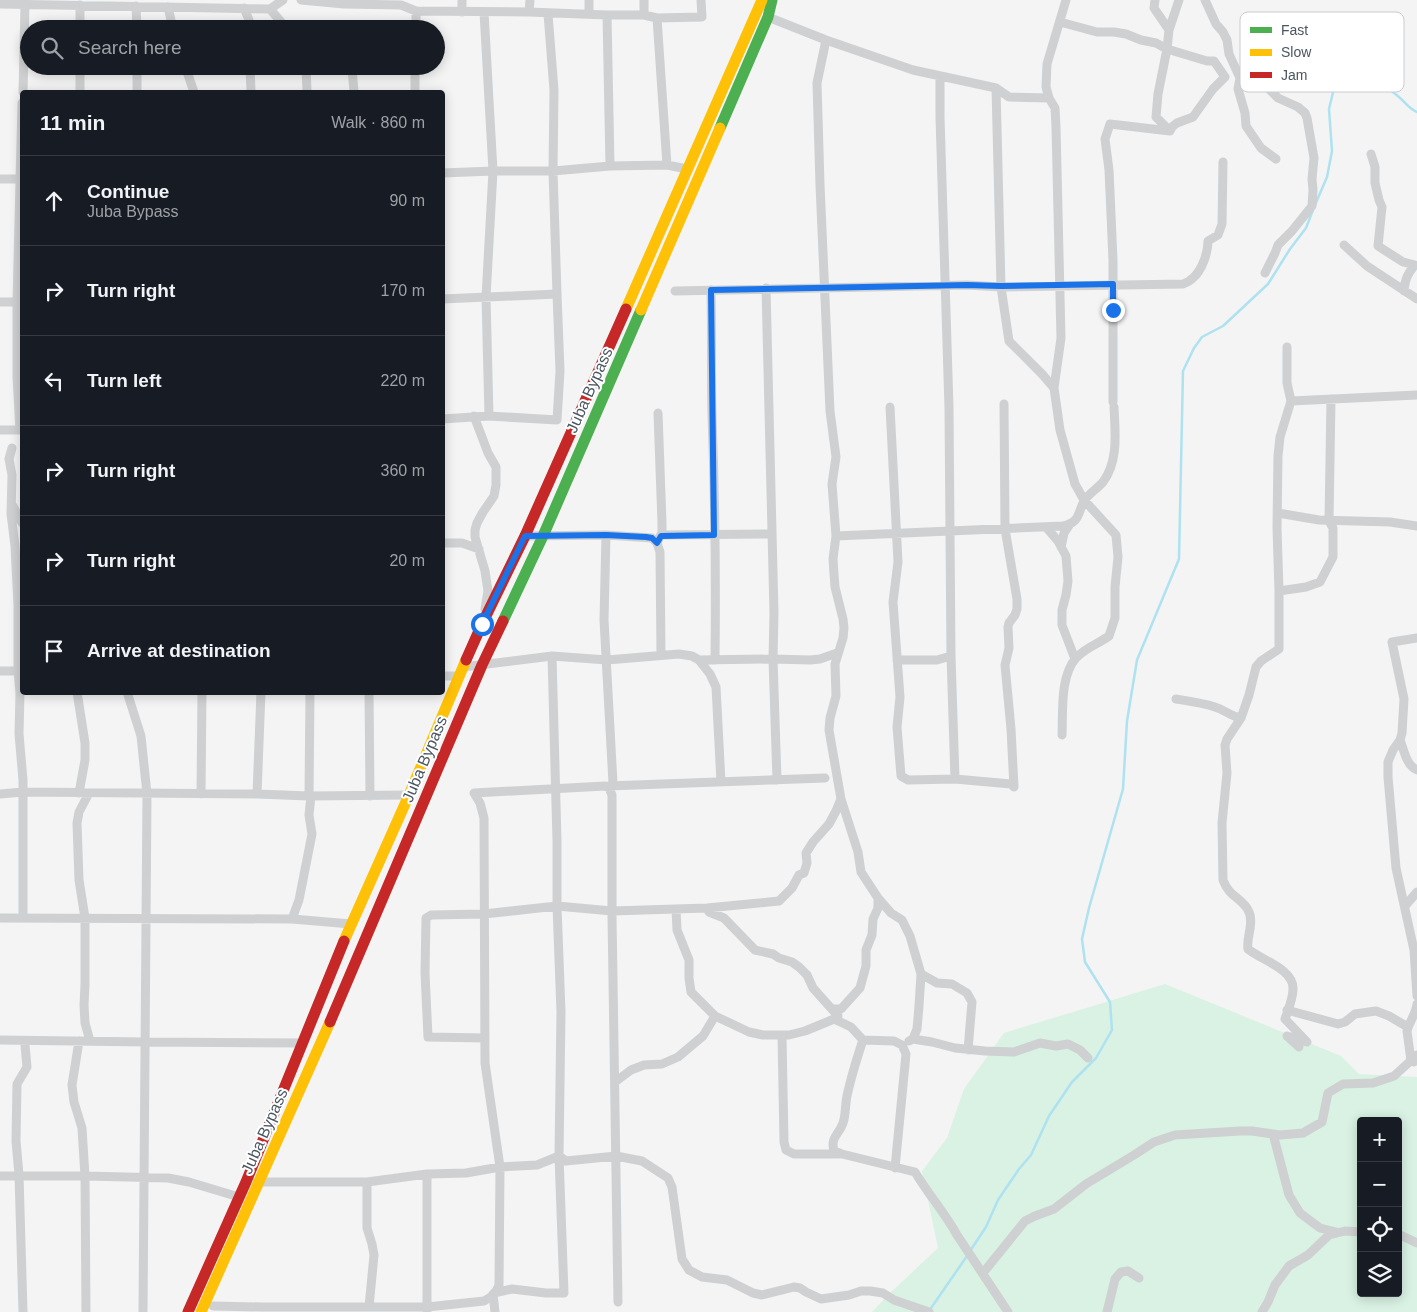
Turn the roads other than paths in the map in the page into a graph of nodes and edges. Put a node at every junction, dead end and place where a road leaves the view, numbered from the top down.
1 (283, 0) edge
2 (301, 0) edge
3 (462, 0) edge
4 (530, 0) edge
5 (589, 0) edge
6 (644, 0) edge
7 (701, 0) edge
8 (772, 0) edge
9 (1066, 0) edge
10 (1155, 0) edge
11 (1179, 0) edge
12 (1205, 0) edge
13 (11, 2) edge
14 (63, 2) edge
15 (344, 2) edge
16 (118, 3) edge
17 (400, 3) edge
18 (760, 3) edge
19 (0, 4) edge
20 (231, 4) edge
21 (25, 5) junction
22 (80, 5) junction
23 (136, 6) junction
24 (168, 7) junction
25 (244, 8) junction
26 (270, 9) junction
27 (416, 11) junction
28 (462, 12) junction
29 (484, 12) junction
30 (529, 12) junction
31 (548, 14) junction
32 (589, 14) junction
33 (644, 15) junction
34 (607, 16) junction
35 (768, 17) junction
36 (657, 18) junction
37 (25, 20) edge
38 (80, 20) edge
39 (137, 20) edge
40 (171, 20) edge
41 (249, 20) edge
42 (280, 20) edge
43 (416, 20) edge
44 (1060, 22) junction
45 (1169, 30) junction
46 (826, 40) junction
47 (1167, 49) junction
48 (23, 75) edge
49 (80, 75) edge
50 (137, 75) edge
51 (188, 75) edge
52 (250, 75) edge
53 (306, 75) edge
54 (353, 75) edge
55 (415, 75) edge
56 (940, 76) junction
57 (1225, 77) junction
58 (1240, 78) joint
59 (996, 88) junction
60 (1238, 89) junction
61 (23, 90) edge
62 (80, 90) edge
63 (137, 90) edge
64 (193, 90) edge
65 (251, 90) edge
66 (307, 90) edge
67 (354, 90) edge
68 (415, 90) edge
69 (1272, 92) edge
70 (1049, 98) junction
71 (1170, 131) junction
72 (1371, 154) dead end
73 (1276, 159) dead end
74 (1223, 162) dead end
75 (667, 165) junction
76 (610, 166) junction
77 (687, 169) junction
78 (494, 171) junction
79 (553, 171) junction
80 (445, 173) edge
81 (0, 179) edge
82 (20, 179) edge
83 (1344, 245) dead end
84 (1265, 273) dead end
85 (1113, 284) junction
86 (945, 285) junction
87 (1060, 285) junction
88 (1001, 286) junction
89 (825, 287) junction
90 (766, 288) junction
91 (711, 290) junction
92 (675, 291) dead end
93 (1404, 291) junction
94 (557, 294) junction
95 (486, 297) junction
96 (445, 299) edge
97 (1417, 299) edge
98 (0, 302) edge
99 (20, 302) edge
100 (1287, 347) dead end
101 (1054, 388) junction
102 (1417, 395) edge
103 (1331, 399) junction
104 (1291, 401) junction
105 (1004, 404) dead end
106 (890, 407) dead end
107 (658, 413) dead end
108 (474, 416) junction
109 (489, 416) junction
110 (20, 417) edge
111 (445, 419) edge
112 (0, 430) edge
113 (20, 430) edge
114 (12, 448) dead end
115 (1084, 500) junction
116 (11, 503) junction
117 (1278, 514) junction
118 (20, 520) edge
119 (1329, 521) junction
120 (1070, 524) junction
121 (1417, 526) edge
122 (1046, 527) junction
123 (1005, 529) junction
124 (950, 531) junction
125 (896, 533) junction
126 (772, 534) junction
127 (606, 535) junction
128 (714, 535) junction
129 (525, 536) junction
130 (543, 536) junction
131 (836, 536) junction
132 (659, 539) junction
133 (445, 543) edge
134 (1061, 547) junction
135 (479, 548) junction
136 (1279, 590) junction
137 (482, 624) junction
138 (1417, 638) edge
139 (837, 654) junction
140 (661, 655) junction
141 (552, 656) junction
142 (951, 656) junction
143 (773, 659) junction
144 (1075, 659) junction
145 (607, 660) junction
146 (699, 660) junction
147 (715, 660) junction
148 (897, 660) junction
149 (482, 665) junction
150 (0, 671) edge
151 (20, 671) edge
152 (461, 671) junction
153 (445, 675) edge
154 (78, 695) edge
155 (128, 695) edge
156 (202, 695) edge
157 (260, 695) edge
158 (310, 695) edge
159 (369, 695) edge
160 (1176, 699) dead end
161 (1241, 718) junction
162 (1062, 734) dead end
163 (1400, 740) junction
164 (1417, 770) edge
165 (825, 778) dead end
166 (955, 779) junction
167 (777, 780) junction
168 (721, 782) junction
169 (609, 785) junction
170 (23, 792) junction
171 (80, 793) junction
172 (89, 793) junction
173 (0, 794) edge
174 (147, 794) junction
175 (201, 794) junction
176 (256, 794) junction
177 (409, 795) junction
178 (310, 796) junction
179 (370, 796) junction
180 (841, 799) junction
181 (1417, 892) edge
182 (878, 898) junction
183 (557, 906) junction
184 (1404, 906) junction
185 (707, 908) junction
186 (676, 909) junction
187 (612, 911) junction
188 (484, 914) junction
189 (0, 918) edge
190 (23, 918) junction
191 (85, 918) junction
192 (146, 919) junction
193 (292, 919) junction
194 (350, 924) junction
195 (920, 974) junction
196 (1417, 996) edge
197 (1417, 1004) edge
198 (832, 1009) junction
199 (1288, 1010) junction
200 (715, 1016) junction
201 (834, 1019) junction
202 (1408, 1027) junction
203 (782, 1036) junction
204 (485, 1038) junction
205 (913, 1039) junction
206 (0, 1040) edge
207 (863, 1040) junction
208 (79, 1041) junction
209 (90, 1041) junction
210 (146, 1042) junction
211 (302, 1043) junction
212 (25, 1045) dead end
213 (902, 1045) junction
214 (1299, 1047) dead end
215 (968, 1050) junction
216 (1088, 1058) dead end
217 (1415, 1060) edge
218 (615, 1082) junction
219 (1273, 1134) junction
220 (842, 1154) junction
221 (558, 1156) junction
222 (616, 1156) junction
223 (500, 1167) junction
224 (895, 1168) junction
225 (427, 1174) junction
226 (19, 1175) junction
227 (0, 1176) edge
228 (85, 1176) junction
229 (144, 1178) junction
230 (246, 1182) junction
231 (367, 1182) junction
232 (239, 1197) junction
233 (1357, 1232) edge
234 (1339, 1233) junction
235 (1402, 1236) edge
236 (1417, 1243) edge
237 (983, 1273) junction
238 (1139, 1278) dead end
239 (493, 1294) junction
240 (484, 1301) junction
241 (618, 1302) dead end
242 (213, 1306) dead end
243 (369, 1307) junction
244 (316, 1309) edge
245 (262, 1310) edge
246 (427, 1310) edge
247 (23, 1312) edge
248 (86, 1312) edge
249 (143, 1312) edge
250 (188, 1312) edge
251 (202, 1312) edge
252 (496, 1312) edge
253 (929, 1312) edge
254 (1008, 1312) edge
255 (1107, 1312) edge
256 (1262, 1312) edge

1 - 26 street
2 - 15 street
3 - 28 street
4 - 30 street
5 - 32 street
6 - 33 street
7 - 36 street
8 - 35 main road, Juba Bypass
9 - 44 street
10 - 45 street
11 - 45 street
12 - 58 street
13 - 19 street
13 - 21 street
14 - 21 street
14 - 22 street
15 - 17 street
16 - 22 street
16 - 23 street
17 - 27 street
18 - 77 main road, Juba Bypass
20 - 24 street
20 - 25 street
21 - 37 street
22 - 38 street
23 - 24 street
23 - 39 street
24 - 40 street
25 - 26 street
25 - 41 street
26 - 42 street
27 - 28 street
27 - 43 street
28 - 29 street
29 - 30 street
29 - 78 street
30 - 31 street
31 - 32 street
31 - 79 street
32 - 34 street
33 - 34 street
33 - 36 street
34 - 76 street
35 - 46 street
35 - 130 main road, Juba Bypass
36 - 75 street
44 - 47 street
44 - 70 street
45 - 47 street
46 - 56 street
46 - 89 street
47 - 57 street
47 - 71 street
48 - 61 street
49 - 62 street
50 - 63 street
51 - 64 street
52 - 65 street
53 - 66 street
54 - 67 street
55 - 68 street
56 - 59 street
56 - 86 street
57 - 60 street
57 - 71 street
58 - 60 street
59 - 70 street
59 - 88 street
60 - 73 street
69 - 84 street
70 - 87 street
71 - 85 street
72 - 93 street
74 - 85 street
75 - 76 street
75 - 77 street
76 - 79 street
77 - 129 main road, Juba Bypass
78 - 79 street
78 - 80 street
78 - 95 street
79 - 94 street
81 - 82 street
83 - 93 street
85 - 87 street
85 - 115 street
86 - 88 street
86 - 89 street
86 - 124 street
87 - 88 street
87 - 101 street
88 - 101 street
89 - 90 street
89 - 131 street
90 - 91 street
90 - 126 street
91 - 92 street
91 - 128 street
93 - 97 street
94 - 95 street
94 - 109 street
95 - 96 street
95 - 109 street
98 - 99 street
99 - 110 street
100 - 104 street
101 - 115 street
102 - 103 street
103 - 104 street
103 - 119 street
104 - 117 street
105 - 123 street
106 - 125 street
107 - 132 street
108 - 109 street
108 - 111 street
108 - 135 street
112 - 113 street
114 - 116 street
115 - 120 street
115 - 144 street
116 - 118 street
116 - 151 street
117 - 119 street
117 - 136 street
119 - 121 street
119 - 136 street
120 - 122 street
120 - 134 street
122 - 123 street
122 - 134 street
123 - 124 street
123 - 166 street
124 - 125 street
124 - 142 street
125 - 131 street
125 - 148 street
126 - 128 street
126 - 143 street
127 - 130 street
127 - 132 street
127 - 145 street
128 - 132 street
128 - 147 street
129 - 130 street
129 - 137 main road, Juba Bypass
130 - 149 main road, Juba Bypass
131 - 139 street
132 - 140 street
133 - 135 street
134 - 144 street
135 - 137 street
136 - 161 street
137 - 152 main road, Juba Bypass
138 - 163 street
139 - 143 street
139 - 180 street
140 - 145 street
140 - 146 street
141 - 145 street
141 - 149 street
141 - 183 street
142 - 148 street
142 - 166 street
143 - 147 street
143 - 167 street
144 - 162 street
145 - 169 street
146 - 147 street
146 - 168 street
148 - 166 street
149 - 152 street
149 - 251 main road, Juba Bypass
150 - 151 street
151 - 170 street
152 - 153 street
152 - 177 main road, Juba Bypass
154 - 171 street
155 - 174 street
156 - 175 street
157 - 176 street
158 - 178 street
159 - 179 street
160 - 161 street
161 - 199 street
163 - 164 street
163 - 184 street
165 - 167 street
167 - 168 street
168 - 169 street
169 - 187 street
169 - 188 street
170 - 171 street
170 - 173 street
170 - 190 street
171 - 172 street
172 - 174 street
172 - 191 street
174 - 175 street
174 - 192 street
175 - 176 street
176 - 178 street
177 - 179 street
177 - 194 main road, Juba Bypass
178 - 179 street
178 - 193 street
180 - 182 street
180 - 185 street
181 - 184 street
182 - 195 street
182 - 198 street
183 - 187 street
183 - 188 street
183 - 221 street
184 - 196 street
185 - 186 street
185 - 198 street
186 - 187 street
186 - 200 street
187 - 218 street
188 - 204 street
188 - 204 street
189 - 190 street
190 - 191 street
191 - 192 street
191 - 209 street
192 - 193 street
192 - 210 street
193 - 194 street
194 - 211 main road, Juba Bypass
195 - 205 street
195 - 215 street
197 - 202 street
198 - 201 street
199 - 202 street
199 - 214 street
200 - 203 street
200 - 218 street
201 - 203 street
201 - 207 street
202 - 217 street
203 - 220 street
204 - 223 street
205 - 213 street
205 - 215 street
206 - 208 street
207 - 213 street
207 - 220 street
208 - 209 street
208 - 228 street
209 - 210 street
210 - 211 street
210 - 229 street
211 - 230 main road, Juba Bypass
212 - 226 street
213 - 224 street
215 - 216 street
217 - 219 street
218 - 222 street
219 - 234 street
219 - 237 street
220 - 224 street
221 - 222 street
221 - 223 street
221 - 239 street
222 - 241 street
222 - 253 street
223 - 225 street
223 - 240 street
224 - 237 street
225 - 231 street
225 - 246 street
226 - 227 street
226 - 228 street
226 - 247 street
228 - 229 street
228 - 248 street
229 - 232 street
229 - 249 street
230 - 231 street
230 - 232 main road, Juba Bypass
231 - 243 street
232 - 250 main road, Juba Bypass
233 - 234 street
234 - 256 street
235 - 236 street
237 - 254 street
238 - 255 street
239 - 240 street
239 - 252 street
240 - 246 street
242 - 245 street
243 - 244 street
243 - 246 street
244 - 245 street

